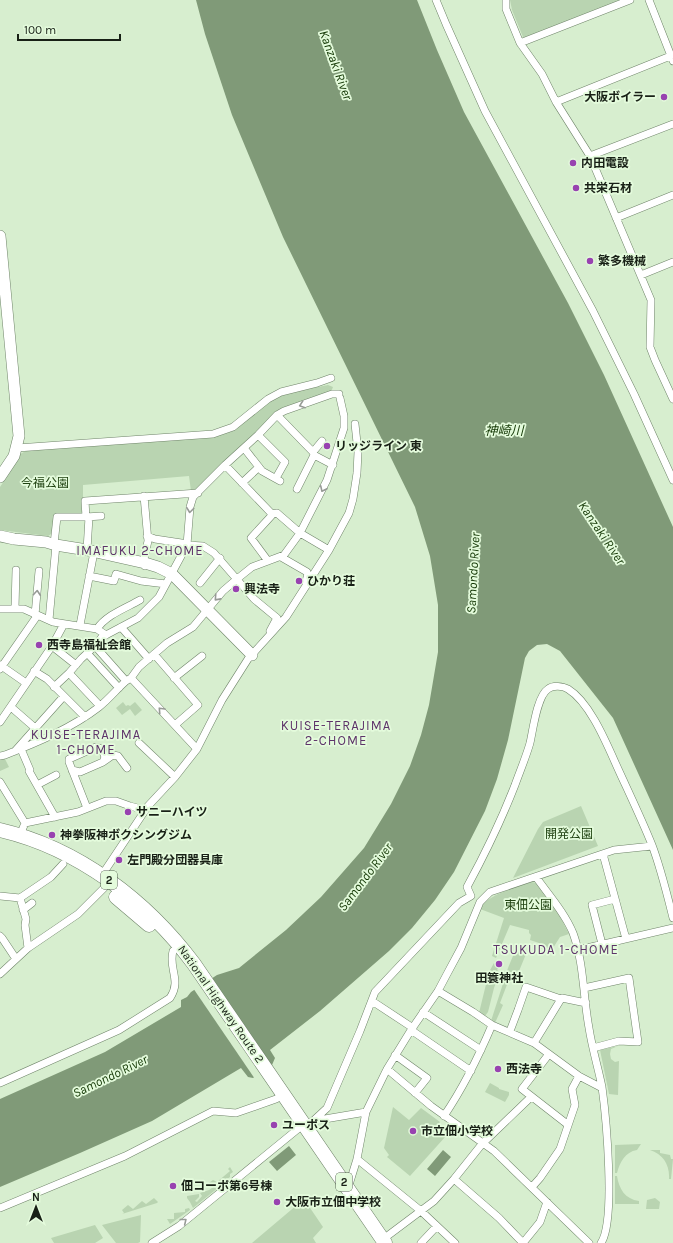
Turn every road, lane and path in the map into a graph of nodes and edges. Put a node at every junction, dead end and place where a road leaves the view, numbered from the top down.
1 (436, 0) edge
2 (506, 0) edge
3 (630, 0) edge
4 (649, 0) edge
5 (520, 43) junction
6 (672, 57) edge
7 (556, 102) junction
8 (673, 124) edge
9 (590, 156) junction
10 (673, 195) edge
11 (616, 218) junction
12 (0, 236) edge
13 (673, 262) edge
14 (641, 275) junction
15 (331, 378) dead end
16 (673, 399) edge
17 (277, 415) junction
18 (355, 424) dead end
19 (258, 435) junction
20 (322, 441) dead end
21 (17, 448) junction
22 (244, 448) junction
23 (314, 454) junction
24 (225, 465) junction
25 (333, 465) junction
26 (259, 467) junction
27 (0, 477) edge
28 (673, 480) edge
29 (242, 482) junction
30 (297, 489) dead end
31 (198, 493) junction
32 (144, 496) junction
33 (273, 514) junction
34 (87, 516) junction
35 (101, 516) dead end
36 (300, 533) junction
37 (0, 536) edge
38 (148, 536) junction
39 (55, 544) junction
40 (187, 544) junction
41 (329, 550) junction
42 (91, 551) junction
43 (281, 556) junction
44 (220, 558) junction
45 (268, 561) junction
46 (145, 564) junction
47 (16, 570) dead end
48 (39, 571) dead end
49 (172, 574) junction
50 (89, 576) junction
51 (237, 578) junction
52 (200, 583) dead end
53 (166, 584) junction
54 (307, 586) junction
55 (140, 600) dead end
56 (15, 608) junction
57 (0, 609) edge
58 (207, 610) junction
59 (36, 615) junction
60 (286, 617) junction
61 (276, 618) junction
62 (49, 620) junction
63 (64, 624) junction
64 (80, 626) junction
65 (121, 627) junction
66 (97, 629) junction
67 (106, 635) junction
68 (268, 637) junction
69 (52, 646) junction
70 (95, 646) junction
71 (88, 653) junction
72 (252, 655) junction
73 (151, 656) junction
74 (202, 656) dead end
75 (76, 665) junction
76 (1, 667) edge
77 (34, 671) junction
78 (69, 673) junction
79 (174, 678) junction
80 (129, 680) junction
81 (26, 683) junction
82 (54, 687) junction
83 (119, 688) junction
84 (64, 696) junction
85 (100, 706) junction
86 (11, 707) junction
87 (85, 717) junction
88 (0, 722) edge
89 (175, 725) junction
90 (34, 727) junction
91 (140, 743) dead end
92 (21, 749) junction
93 (197, 749) junction
94 (13, 752) junction
95 (0, 756) edge
96 (103, 762) junction
97 (127, 768) dead end
98 (72, 770) junction
99 (56, 774) dead end
100 (175, 777) junction
101 (0, 782) edge
102 (37, 785) junction
103 (87, 808) junction
104 (145, 810) junction
105 (55, 817) junction
106 (23, 829) junction
107 (0, 830) edge
108 (0, 840) edge
109 (652, 846) junction
110 (603, 854) junction
111 (63, 864) junction
112 (536, 877) junction
113 (103, 882) junction
114 (0, 896) edge
115 (472, 896) junction
116 (485, 897) junction
117 (20, 898) junction
118 (615, 899) junction
119 (32, 903) dead end
120 (22, 910) junction
121 (673, 918) edge
122 (673, 928) edge
123 (0, 936) edge
124 (626, 939) junction
125 (602, 944) junction
126 (28, 948) junction
127 (578, 950) junction
128 (173, 951) junction
129 (16, 959) junction
130 (191, 966) junction
131 (0, 974) edge
132 (584, 988) junction
133 (438, 991) junction
134 (561, 999) junction
135 (372, 1001) junction
136 (586, 1003) junction
137 (423, 1012) junction
138 (492, 1025) junction
139 (412, 1029) junction
140 (510, 1031) junction
141 (534, 1043) junction
142 (593, 1048) junction
143 (481, 1050) junction
144 (549, 1054) junction
145 (396, 1055) junction
146 (386, 1069) junction
147 (471, 1071) junction
148 (578, 1076) junction
149 (0, 1083) edge
150 (602, 1088) junction
151 (415, 1093) junction
152 (280, 1097) junction
153 (532, 1097) junction
154 (366, 1112) junction
155 (444, 1116) junction
156 (567, 1124) junction
157 (305, 1125) junction
158 (482, 1144) junction
159 (357, 1159) junction
160 (454, 1179) junction
161 (532, 1187) junction
162 (348, 1188) junction
163 (547, 1202) junction
164 (0, 1208) edge
165 (421, 1211) junction
166 (437, 1226) junction
167 (380, 1242) edge
168 (152, 1243) edge
169 (421, 1243) edge
170 (455, 1243) edge
171 (523, 1243) edge
172 (589, 1243) edge
173 (601, 1243) edge

1 - 28 street
2 - 5 street
3 - 5 street
4 - 6 street
5 - 7 street
6 - 7 street
7 - 9 street
8 - 9 street
9 - 11 street
10 - 11 street
11 - 14 street
12 - 21 street
13 - 14 street
14 - 16 street
15 - 21 street
17 - 19 street
17 - 23 street
25 -> 17 street
18 - 41 street
19 - 22 street
19 - 26 street
20 - 23 street
21 - 27 street
22 - 24 street
22 - 26 street
23 - 25 street
23 - 30 street
24 - 29 street
24 - 31 street
25 -> 36 street
26 - 29 street
29 - 33 street
31 - 32 street
31 -> 40 street
32 - 34 street
32 - 38 street
33 - 36 street
33 - 45 street
34 - 35 street
34 - 39 street
34 - 42 street
36 - 41 street
36 - 43 street
37 - 39 street
38 - 40 street
38 - 46 street
39 - 42 street
39 - 62 street
40 - 44 street
40 - 49 street
41 - 54 street
42 - 46 street
42 - 50 street
43 - 45 street
43 - 54 street
44 - 51 street
44 - 52 street
45 - 51 street
46 - 49 street
47 - 56 street
59 -> 48 street
49 - 53 street
49 - 58 street
50 - 53 street
50 - 64 street
51 -> 58 street
51 - 61 street
53 - 65 street
54 - 60 street
55 - 66 street
56 - 57 street
56 - 59 street
58 - 72 street
58 - 73 street
59 - 62 street
59 - 76 street
60 - 61 street
60 - 68 street
61 - 68 street
62 - 63 street
63 - 64 street
63 - 69 street
64 - 66 street
65 - 67 street
65 - 73 street
66 - 67 street
67 - 70 street
68 - 72 street
69 - 75 street
69 - 77 street
70 - 71 street
70 - 80 street
71 - 75 street
71 - 83 street
72 - 93 street
73 - 79 street
73 - 80 street
74 - 79 street
75 - 78 street
76 - 81 street
77 - 81 street
77 - 82 street
78 - 82 street
78 - 85 street
79 - 89 street
80 - 83 street
89 -> 80 street
81 - 86 street
82 - 84 street
83 - 85 street
84 - 87 street
84 - 90 street
85 - 87 street
86 - 88 street
86 - 90 street
87 - 92 street
89 - 93 street
90 - 94 street
91 - 100 street
92 - 94 street
92 - 102 street
93 - 100 street
94 - 95 street
96 - 97 street
96 - 98 street
96 - 98 street
98 - 103 street
99 - 102 street
100 - 104 street
101 - 106 street
102 - 105 street
103 - 104 street
103 - 105 street
104 - 113 street
105 - 106 street
106 - 107 highway, National Highway Route 2 / 2
106 - 113 highway, National Highway Route 2 / 2
108 - 111 highway, National Highway Route 2 / 2
109 - 110 street
109 - 115 street
109 - 121 street
110 - 112 street
110 - 118 street
111 - 113 highway, National Highway Route 2 / 2
111 - 117 street
112 - 116 street
112 - 127 street
113 - 126 street
113 - 128 highway, National Highway Route 2 / 2
113 - 130 highway, National Highway Route 2 / 2
114 - 117 street
115 - 116 street
115 - 135 street
116 - 133 street
117 - 120 street
118 - 124 street
118 - 125 street
119 - 120 street
120 - 126 street
122 - 124 street
123 - 129 street
124 - 125 street
125 - 127 street
126 - 129 street
127 - 132 street
128 - 130 highway, National Highway Route 2 / 2
128 - 149 street
129 - 131 street
130 - 152 highway, National Highway Route 2 / 2
132 - 136 street
132 - 142 street
133 - 137 street
133 - 138 street
134 - 136 street
134 - 140 street
134 - 141 street
135 - 139 street
135 - 157 street
136 - 142 street
137 - 139 street
137 - 143 street
138 - 140 street
138 - 143 street
139 - 145 street
139 - 147 street
140 - 141 street
141 - 144 street
142 - 150 street
143 - 147 street
144 - 148 street
144 - 153 street
145 - 146 street
145 - 151 street
146 - 151 street
146 - 154 street
147 - 155 street
148 - 150 street
148 - 156 street
150 - 173 street
151 - 155 street
152 - 157 highway, National Highway Route 2 / 2
152 - 164 street
153 - 156 street
153 - 158 street
154 - 157 street
154 - 159 street
155 - 158 street
156 - 161 street
157 - 162 highway, National Highway Route 2 / 2
157 - 167 highway, National Highway Route 2 / 2
168 -> 157 street
158 - 160 street
158 - 161 street
159 - 162 street
159 - 165 street
160 - 165 street
160 - 171 street
161 - 163 street
162 - 167 highway, National Highway Route 2 / 2
163 - 171 street
163 - 172 street
165 - 166 street
165 - 167 street
166 - 169 street
166 - 170 street

